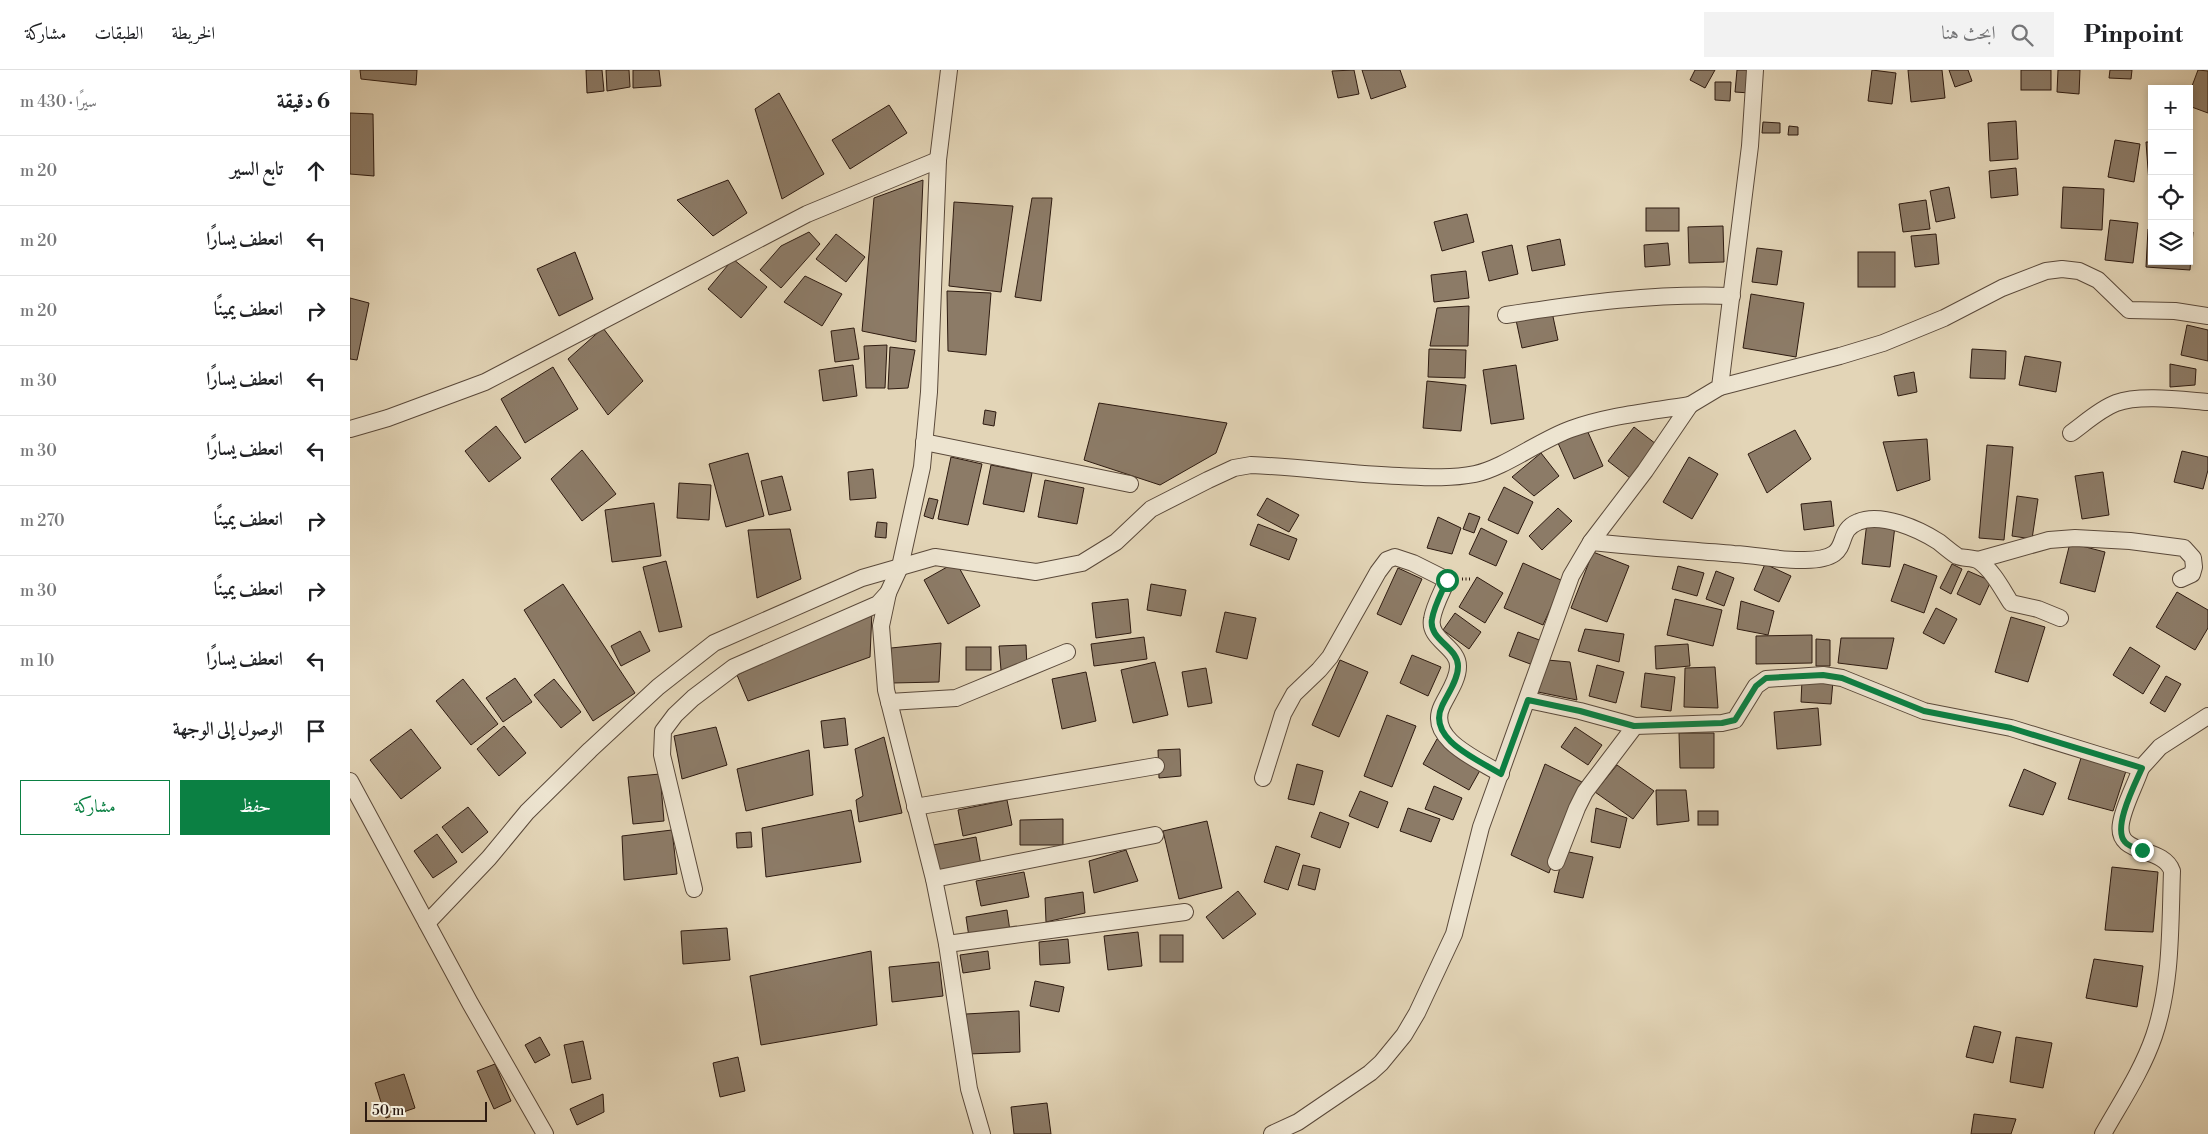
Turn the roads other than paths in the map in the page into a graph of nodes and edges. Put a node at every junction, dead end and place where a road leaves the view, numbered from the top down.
1 (948, 70) edge
2 (1755, 70) edge
3 (938, 160) junction
4 (1732, 296) junction
5 (1506, 315) dead end
6 (2208, 316) edge
7 (1720, 387) junction
8 (2208, 402) edge
9 (1690, 405) junction
10 (350, 430) edge
11 (2071, 433) dead end
12 (924, 442) junction
13 (1130, 484) dead end
14 (1591, 542) junction
15 (1978, 560) junction
16 (900, 567) junction
17 (2182, 580) dead end
18 (888, 593) junction
19 (2060, 618) dead end
20 (1067, 652) dead end
21 (1528, 700) junction
22 (889, 702) junction
23 (2208, 716) edge
24 (1634, 726) junction
25 (1156, 766) dead end
26 (2142, 768) junction
27 (1501, 774) junction
28 (1263, 778) dead end
29 (350, 781) edge
30 (915, 807) junction
31 (1155, 835) dead end
32 (1556, 862) dead end
33 (934, 879) junction
34 (694, 889) dead end
35 (1185, 912) dead end
36 (427, 923) junction
37 (947, 944) junction
38 (545, 1134) edge
39 (982, 1134) edge
40 (1272, 1134) edge
41 (2104, 1134) edge

1 - 3 street
2 - 4 street
3 - 10 street
3 - 12 street
4 - 5 street
4 - 7 street
6 - 7 street
7 - 9 street
8 - 11 street
9 - 14 street
9 - 16 street
12 - 13 street
12 - 16 street
14 - 15 street
14 - 21 street
15 - 17 street
15 - 19 street
16 - 18 street
16 - 36 street
18 - 22 street
18 - 34 street
20 - 22 street
21 - 24 street
21 - 27 street
22 - 30 street
23 - 26 street
24 - 26 street
24 - 32 street
25 - 30 street
26 - 41 street
27 - 28 street
27 - 40 street
29 - 36 street
30 - 33 street
31 - 33 street
33 - 37 street
35 - 37 street
36 - 38 street
37 - 39 street

